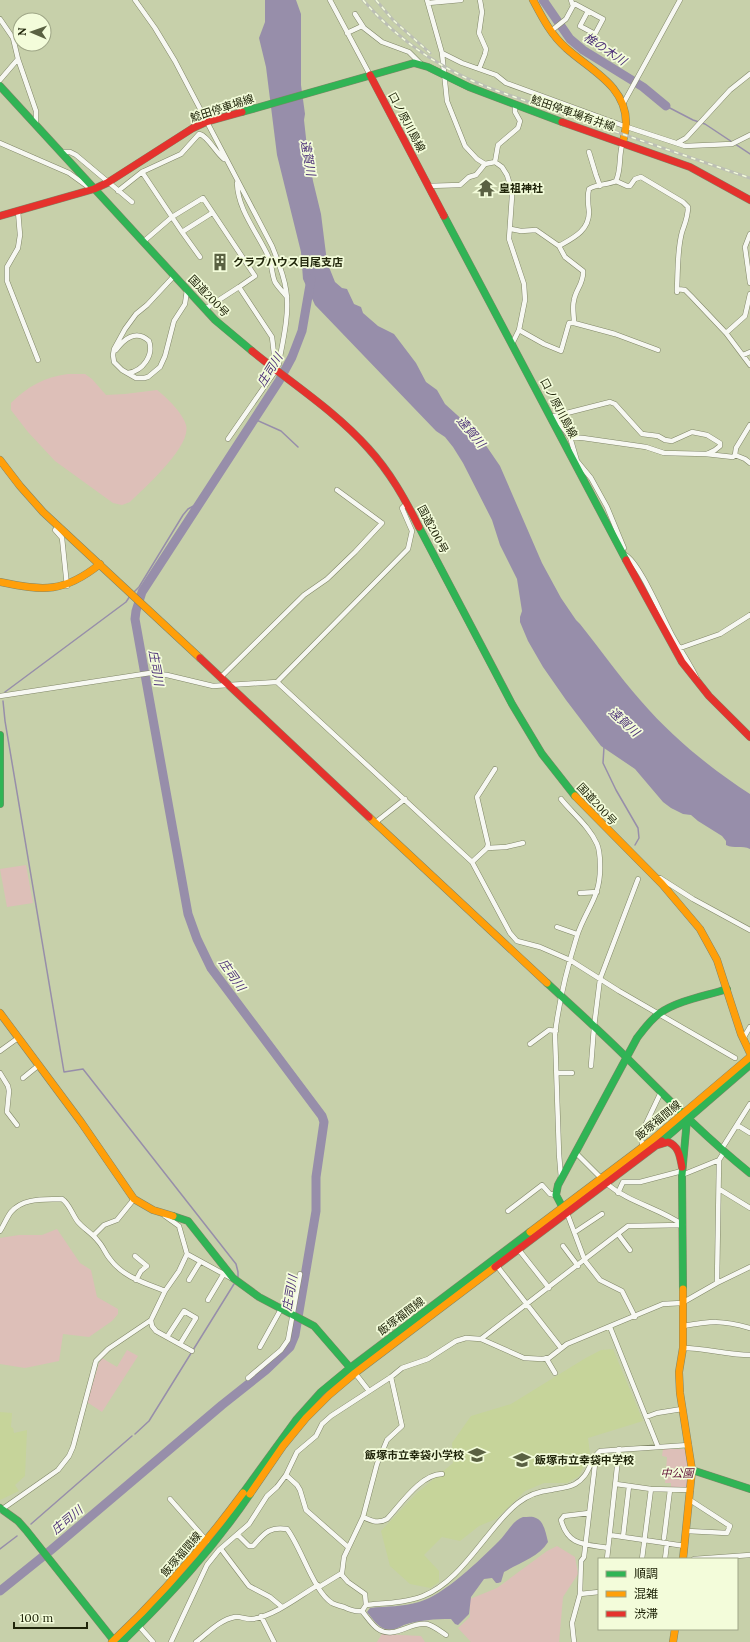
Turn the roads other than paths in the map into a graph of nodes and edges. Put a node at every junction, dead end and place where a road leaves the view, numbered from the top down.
1 (134, 0) edge
2 (330, 0) edge
3 (461, 0) edge
4 (480, 0) edge
5 (533, 0) edge
6 (571, 0) edge
7 (680, 0) edge
8 (427, 2) edge
9 (572, 6) junction
10 (588, 11) dead end
11 (355, 14) dead end
12 (0, 19) edge
13 (362, 26) junction
14 (551, 31) junction
15 (347, 33) junction
16 (442, 53) junction
17 (18, 59) junction
18 (421, 64) junction
19 (479, 69) junction
20 (750, 74) edge
21 (368, 75) junction
22 (443, 75) junction
23 (0, 80) edge
24 (0, 87) edge
25 (623, 104) junction
26 (516, 105) junction
27 (206, 122) junction
28 (36, 125) junction
29 (627, 127) junction
30 (750, 135) edge
31 (623, 142) junction
32 (0, 143) edge
33 (676, 143) junction
34 (61, 152) junction
35 (589, 152) dead end
36 (225, 159) junction
37 (495, 162) junction
38 (485, 164) junction
39 (142, 172) junction
40 (237, 181) junction
41 (616, 181) junction
42 (107, 183) junction
43 (428, 186) junction
44 (600, 186) junction
45 (94, 189) junction
46 (118, 191) junction
47 (750, 200) edge
48 (132, 202) dead end
49 (18, 211) junction
50 (212, 213) junction
51 (0, 216) edge
52 (172, 217) junction
53 (511, 229) junction
54 (182, 232) junction
55 (750, 234) edge
56 (143, 242) junction
57 (558, 246) junction
58 (200, 257) dead end
59 (174, 276) junction
60 (750, 283) edge
61 (239, 287) junction
62 (187, 290) junction
63 (750, 294) edge
64 (286, 297) junction
65 (205, 309) junction
66 (574, 323) junction
67 (519, 330) junction
68 (726, 333) junction
69 (512, 344) junction
70 (658, 350) dead end
71 (750, 352) edge
72 (114, 353) junction
73 (743, 356) junction
74 (38, 360) dead end
75 (750, 365) edge
76 (277, 367) junction
77 (128, 373) junction
78 (553, 417) junction
79 (750, 425) edge
80 (570, 437) junction
81 (228, 439) dead end
82 (706, 454) junction
83 (735, 455) junction
84 (0, 460) edge
85 (577, 462) junction
86 (750, 463) edge
87 (0, 468) edge
88 (8, 472) junction
89 (337, 490) dead end
90 (407, 503) junction
91 (59, 526) junction
92 (624, 554) junction
93 (100, 564) junction
94 (0, 582) edge
95 (67, 586) junction
96 (750, 615) edge
97 (680, 648) junction
98 (220, 677) junction
99 (277, 682) junction
100 (229, 685) junction
101 (702, 689) junction
102 (0, 696) edge
103 (0, 735) edge
104 (750, 737) edge
105 (0, 739) edge
106 (495, 769) dead end
107 (1, 783) edge
108 (405, 799) junction
109 (561, 799) dead end
110 (0, 804) edge
111 (376, 822) junction
112 (523, 843) dead end
113 (487, 848) junction
114 (472, 862) junction
115 (650, 872) junction
116 (638, 879) dead end
117 (597, 892) junction
118 (580, 893) dead end
119 (557, 927) dead end
120 (750, 930) edge
121 (577, 934) junction
122 (517, 941) junction
123 (513, 951) junction
124 (570, 960) junction
125 (600, 979) junction
126 (727, 989) junction
127 (562, 997) junction
128 (0, 1013) edge
129 (660, 1013) junction
130 (594, 1027) junction
131 (750, 1027) edge
132 (556, 1031) junction
133 (18, 1038) junction
134 (743, 1039) junction
135 (530, 1044) dead end
136 (0, 1052) edge
137 (750, 1053) edge
138 (626, 1057) junction
139 (750, 1057) edge
140 (735, 1058) dead end
141 (39, 1065) junction
142 (750, 1065) edge
143 (591, 1066) dead end
144 (0, 1073) edge
145 (557, 1073) junction
146 (572, 1073) dead end
147 (23, 1078) dead end
148 (661, 1092) junction
149 (750, 1104) edge
150 (685, 1117) junction
151 (17, 1125) dead end
152 (737, 1125) junction
153 (750, 1133) edge
154 (656, 1146) junction
155 (643, 1147) junction
156 (723, 1151) junction
157 (575, 1152) junction
158 (719, 1160) junction
159 (682, 1171) junction
160 (750, 1173) edge
161 (561, 1180) junction
162 (604, 1181) junction
163 (719, 1189) junction
164 (618, 1193) junction
165 (556, 1195) junction
166 (134, 1199) junction
167 (750, 1208) edge
168 (565, 1210) junction
169 (508, 1211) dead end
170 (160, 1213) junction
171 (602, 1214) dead end
172 (683, 1225) junction
173 (0, 1231) edge
174 (575, 1232) junction
175 (618, 1234) junction
176 (94, 1235) junction
177 (563, 1246) dead end
178 (519, 1250) junction
179 (630, 1250) dead end
180 (187, 1254) junction
181 (135, 1256) dead end
182 (585, 1260) junction
183 (200, 1262) junction
184 (497, 1266) junction
185 (578, 1266) junction
186 (750, 1267) edge
187 (300, 1274) dead end
188 (223, 1275) junction
189 (232, 1278) junction
190 (136, 1280) junction
191 (189, 1280) dead end
192 (717, 1283) junction
193 (548, 1288) junction
194 (165, 1291) junction
195 (208, 1300) dead end
196 (682, 1303) junction
197 (527, 1305) junction
198 (282, 1309) junction
199 (293, 1314) junction
200 (635, 1317) junction
201 (151, 1320) junction
202 (683, 1326) junction
203 (610, 1327) junction
204 (750, 1328) edge
205 (167, 1337) junction
206 (482, 1339) junction
207 (180, 1344) junction
208 (260, 1347) dead end
209 (561, 1348) junction
210 (683, 1348) junction
211 (192, 1351) dead end
212 (750, 1355) edge
213 (546, 1358) junction
214 (352, 1370) junction
215 (555, 1373) dead end
216 (391, 1376) junction
217 (248, 1378) dead end
218 (369, 1391) junction
219 (682, 1409) junction
220 (646, 1417) junction
221 (689, 1445) junction
222 (658, 1447) junction
223 (619, 1449) junction
224 (596, 1454) junction
225 (692, 1470) junction
226 (442, 1474) dead end
227 (286, 1475) junction
228 (616, 1484) junction
229 (629, 1486) junction
230 (651, 1489) junction
231 (750, 1489) edge
232 (670, 1490) junction
233 (691, 1490) junction
234 (170, 1499) dead end
235 (690, 1500) junction
236 (1, 1509) edge
237 (589, 1513) junction
238 (363, 1517) junction
239 (687, 1531) junction
240 (238, 1535) junction
241 (610, 1535) junction
242 (623, 1537) junction
243 (664, 1538) dead end
244 (644, 1540) junction
245 (207, 1541) junction
246 (667, 1543) junction
247 (585, 1544) junction
248 (685, 1546) junction
249 (348, 1547) junction
250 (608, 1548) junction
251 (221, 1549) junction
252 (750, 1555) edge
253 (607, 1558) edge
254 (642, 1558) edge
255 (665, 1558) edge
256 (684, 1558) edge
257 (708, 1558) edge
258 (191, 1572) junction
259 (341, 1574) junction
260 (199, 1579) junction
261 (318, 1586) junction
262 (598, 1592) edge
263 (580, 1594) junction
264 (366, 1604) junction
265 (282, 1607) junction
266 (362, 1611) junction
267 (261, 1616) junction
268 (139, 1626) junction
269 (675, 1630) edge
270 (446, 1635) dead end
271 (114, 1642) edge
272 (122, 1642) edge
273 (154, 1642) edge
274 (171, 1642) edge
275 (196, 1642) edge
276 (274, 1642) edge
277 (574, 1642) edge
278 (673, 1642) edge

1 - 27 street
2 - 15 street
3 - 8 street
4 - 19 street
5 - 14 main road, 鯰田停車場有井線
6 - 9 street
7 - 25 street
8 - 16 street
9 - 10 street
9 - 14 street
11 - 13 street
12 - 17 street
13 - 15 street
13 - 18 street
14 - 25 main road, 鯰田停車場有井線
15 - 21 street
16 - 19 street
16 - 22 street
17 - 23 street
17 - 28 street
18 - 21 main road
18 - 22 main road, 鯰田停車場有井線
19 - 29 street
20 - 33 street
21 - 27 main road, 鯰田停車場線
21 - 43 main road, 口ノ原川島線
22 - 26 main road, 鯰田停車場有井線
22 - 38 street
24 - 28 main road, 国道200号
25 - 29 main road, 鯰田停車場有井線
26 - 31 main road, 鯰田停車場有井線
26 - 37 street
27 - 36 street
27 - 42 main road, 鯰田停車場線
28 - 34 main road, 国道200号
29 - 31 main road, 鯰田停車場有井線
29 - 33 street
30 - 33 street
31 - 41 street
31 - 47 main road
32 - 45 street
34 - 42 street
34 - 45 main road, 国道200号
35 - 44 street
36 - 39 street
36 - 40 street
37 - 38 street
37 - 53 street
38 - 43 street
39 - 46 street
39 - 52 street
40 - 64 street
40 - 64 street
41 - 44 street
41 - 68 street
42 - 45 main road, 鯰田停車場線
42 - 46 street
43 - 69 main road, 口ノ原川島線
44 - 57 street
45 - 49 main road, 鯰田停車場線
45 - 56 main road, 国道200号
46 - 48 street
49 - 51 main road, 鯰田停車場線
49 - 74 street
50 - 52 street
50 - 54 street
50 - 61 street
52 - 54 street
52 - 56 street
53 - 57 street
53 - 67 street
54 - 58 street
55 - 60 street
56 - 59 main road, 国道200号
57 - 66 street
59 - 62 main road, 国道200号
59 - 72 street
61 - 65 street
61 - 76 street
62 - 65 main road, 国道200号
62 - 77 street
63 - 68 street
64 - 76 street
65 - 76 main road, 国道200号
66 - 67 street
66 - 70 street
67 - 69 street
68 - 73 street
69 - 78 main road, 口ノ原川島線
71 - 73 street
72 - 77 street
72 - 77 street
73 - 75 street
76 - 81 street
76 - 90 main road, 国道200号
78 - 80 street
78 - 82 street
78 - 85 main road, 口ノ原川島線
79 - 83 street
80 - 82 street
80 - 85 street
82 - 83 street
83 - 86 street
84 - 88 main road
85 - 92 main road, 口ノ原川島線
87 - 88 street
88 - 91 main road
89 - 98 street
90 - 99 street
90 - 115 main road, 国道200号
91 - 93 main road
91 - 95 street
92 - 97 street
92 - 101 main road, 口ノ原川島線
93 - 95 main road
93 - 98 main road
94 - 95 main road
96 - 97 street
97 - 101 street
98 - 100 main road
99 - 100 street
99 - 108 street
100 - 102 street
100 - 111 main road
101 - 104 main road, 口ノ原川島線
103 - 105 main road
105 - 107 main road
106 - 113 street
107 - 110 main road
108 - 111 street
108 - 114 street
109 - 117 street
111 - 123 main road
112 - 113 street
113 - 114 street
114 - 122 street
115 - 120 street
115 - 126 main road, 国道200号
116 - 125 street
117 - 118 street
117 - 121 street
119 - 121 street
121 - 124 street
122 - 123 street
122 - 124 street
123 - 127 main road
124 - 125 street
124 - 127 street
125 - 129 street
125 - 130 street
126 - 129 main road
126 - 134 main road, 国道200号
127 - 130 main road
127 - 132 street
128 - 133 main road
129 - 138 main road
129 - 140 street
130 - 138 main road
130 - 143 street
131 - 134 street
132 - 135 street
132 - 145 street
133 - 136 street
133 - 141 main road
134 - 137 main road, 国道200号
138 - 148 main road
138 - 157 main road
139 - 150 main road, 飯塚福間線
141 - 147 street
141 - 166 main road
142 - 150 main road, 飯塚福間線
144 - 151 street
145 - 146 street
145 - 161 street
148 - 150 main road
148 - 155 street
149 - 152 street
150 - 154 main road, 飯塚福間線
150 - 155 main road, 飯塚福間線
150 - 156 main road
150 - 159 main road
152 - 153 street
152 - 156 street
154 - 159 main road
154 - 162 main road, 飯塚福間線
155 - 162 main road, 飯塚福間線
156 - 158 street
156 - 160 main road
157 - 161 main road
157 - 162 street
158 - 159 street
158 - 163 street
159 - 164 street
159 - 172 main road
161 - 165 main road
162 - 164 street
162 - 168 main road, 飯塚福間線
163 - 167 street
163 - 192 street
164 - 172 street
165 - 168 main road
165 - 169 street
166 - 170 main road
166 - 176 street
168 - 174 street
168 - 178 main road, 飯塚福間線
168 - 214 main road, 飯塚福間線
170 - 180 street
170 - 189 main road
171 - 174 street
172 - 175 street
172 - 196 main road
173 - 176 street
174 - 182 street
175 - 179 street
175 - 182 street
176 - 190 street
177 - 185 street
178 - 184 main road, 飯塚福間線
178 - 193 street
180 - 183 street
180 - 194 street
181 - 190 street
182 - 185 street
182 - 200 street
183 - 188 street
183 - 191 street
184 - 197 street
184 - 214 main road, 飯塚福間線
185 - 193 street
186 - 192 street
187 - 199 street
188 - 189 street
188 - 195 street
189 - 198 main road
190 - 194 street
192 - 196 street
193 - 197 street
194 - 201 street
196 - 200 street
196 - 202 main road
197 - 206 street
197 - 209 street
198 - 199 main road
198 - 208 street
199 - 214 main road
199 - 217 street
200 - 203 street
201 - 205 street
201 - 236 street
202 - 204 street
202 - 210 main road
203 - 209 street
203 - 220 street
205 - 207 street
205 - 207 street
206 - 213 street
206 - 216 street
207 - 211 street
209 - 213 street
210 - 212 street
210 - 219 main road
213 - 215 street
214 - 218 street
214 - 245 main road, 飯塚福間線
214 - 258 main road, 飯塚福間線
216 - 218 street
216 - 238 street
218 - 227 street
219 - 220 street
219 - 221 main road
220 - 222 street
221 - 222 street
221 - 225 main road
222 - 223 street
223 - 224 street
223 - 228 street
224 - 237 street
224 - 264 street
225 - 231 main road
225 - 233 main road
226 - 238 street
227 - 240 street
227 - 249 street
228 - 229 street
228 - 241 street
229 - 230 street
229 - 242 street
230 - 232 street
230 - 244 street
232 - 233 street
232 - 243 street
233 - 235 main road
234 - 245 street
235 - 239 main road
235 - 239 street
236 - 271 main road
237 - 247 street
237 - 247 street
238 - 249 street
239 - 248 main road
240 - 251 street
240 - 261 street
241 - 242 street
241 - 250 street
242 - 244 street
244 - 246 street
244 - 254 street
245 - 271 main road, 飯塚福間線
246 - 248 street
246 - 255 street
247 - 250 street
247 - 263 street
248 - 256 main road
249 - 259 street
250 - 253 street
251 - 260 street
251 - 265 street
252 - 257 street
258 - 260 street
258 - 268 main road, 飯塚福間線
259 - 261 street
259 - 264 street
260 - 274 street
261 - 265 street
261 - 266 street
262 - 263 street
263 - 277 street
264 - 266 street
265 - 267 street
266 - 270 street
267 - 275 street
267 - 276 street
268 - 272 main road, 飯塚福間線
268 - 273 street
269 - 278 main road

